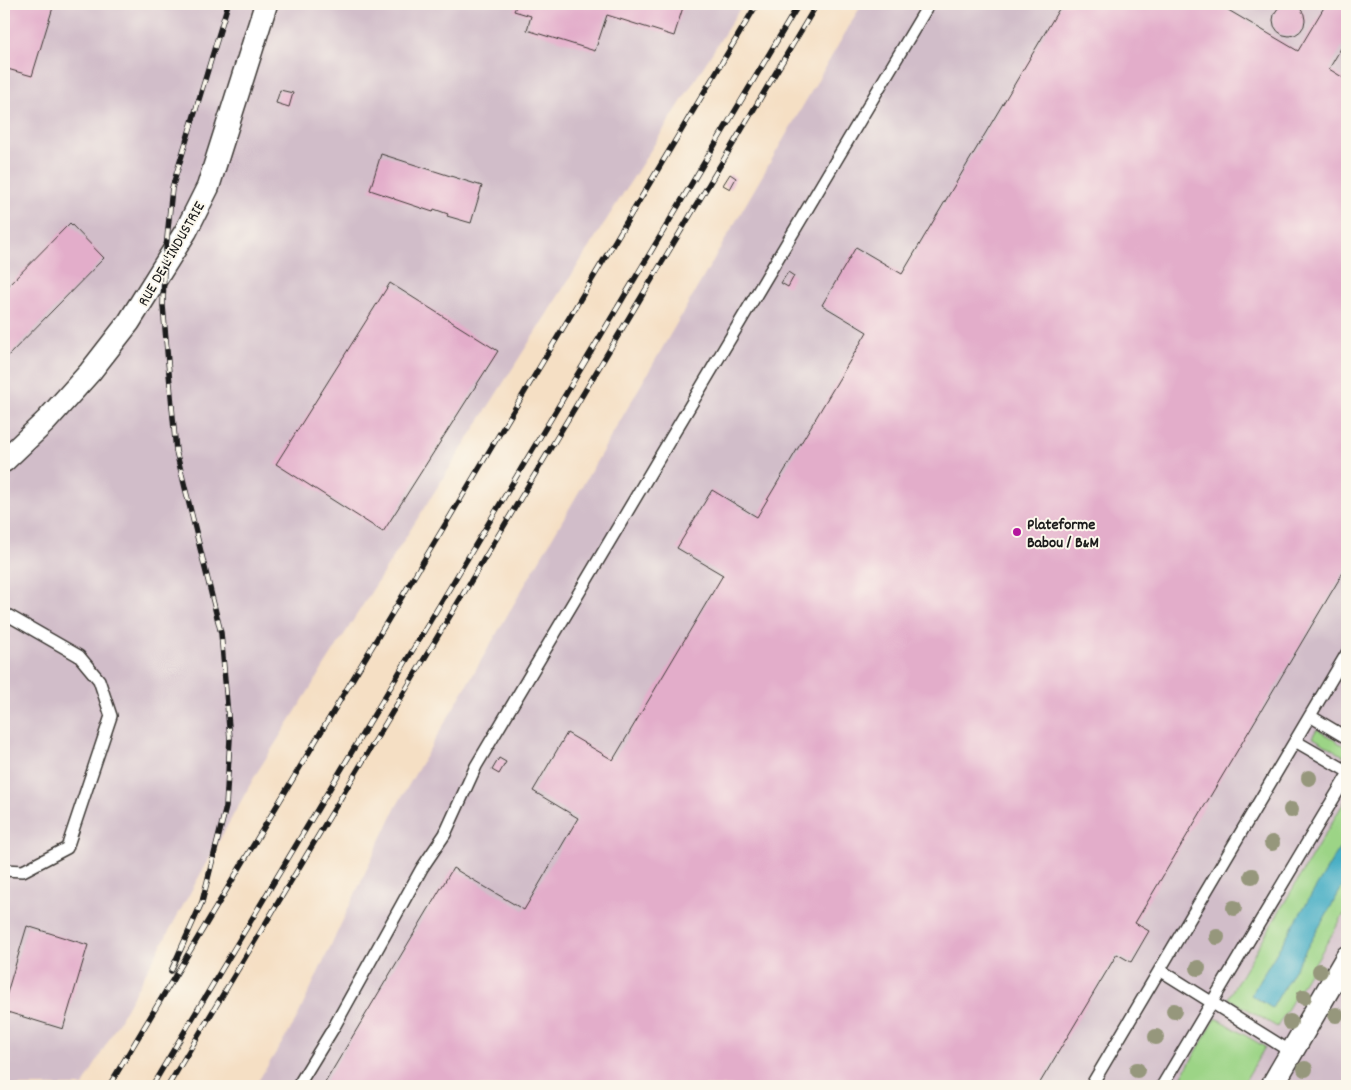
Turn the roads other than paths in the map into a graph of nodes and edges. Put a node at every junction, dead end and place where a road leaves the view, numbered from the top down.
1 (266, 4) edge
2 (929, 4) edge
3 (4, 461) edge
4 (4, 613) edge
5 (1347, 653) edge
6 (1310, 716) junction
7 (1347, 738) edge
8 (1296, 741) junction
9 (1347, 771) edge
10 (1347, 776) edge
11 (4, 870) edge
12 (1347, 957) edge
13 (1160, 970) junction
14 (1212, 1003) junction
15 (1292, 1052) junction
16 (298, 1086) edge
17 (1091, 1086) edge
18 (1162, 1086) edge
19 (1272, 1086) edge

1 - 3 street, RUE DE L'INDUSTRIE
2 - 16 lane
4 - 11 lane
5 - 6 lane
6 - 7 lane
6 - 8 lane
8 - 9 lane
8 - 13 lane
10 - 14 lane
12 - 15 street
13 - 14 lane
13 - 17 lane
14 - 15 lane
14 - 18 lane
15 - 19 street

